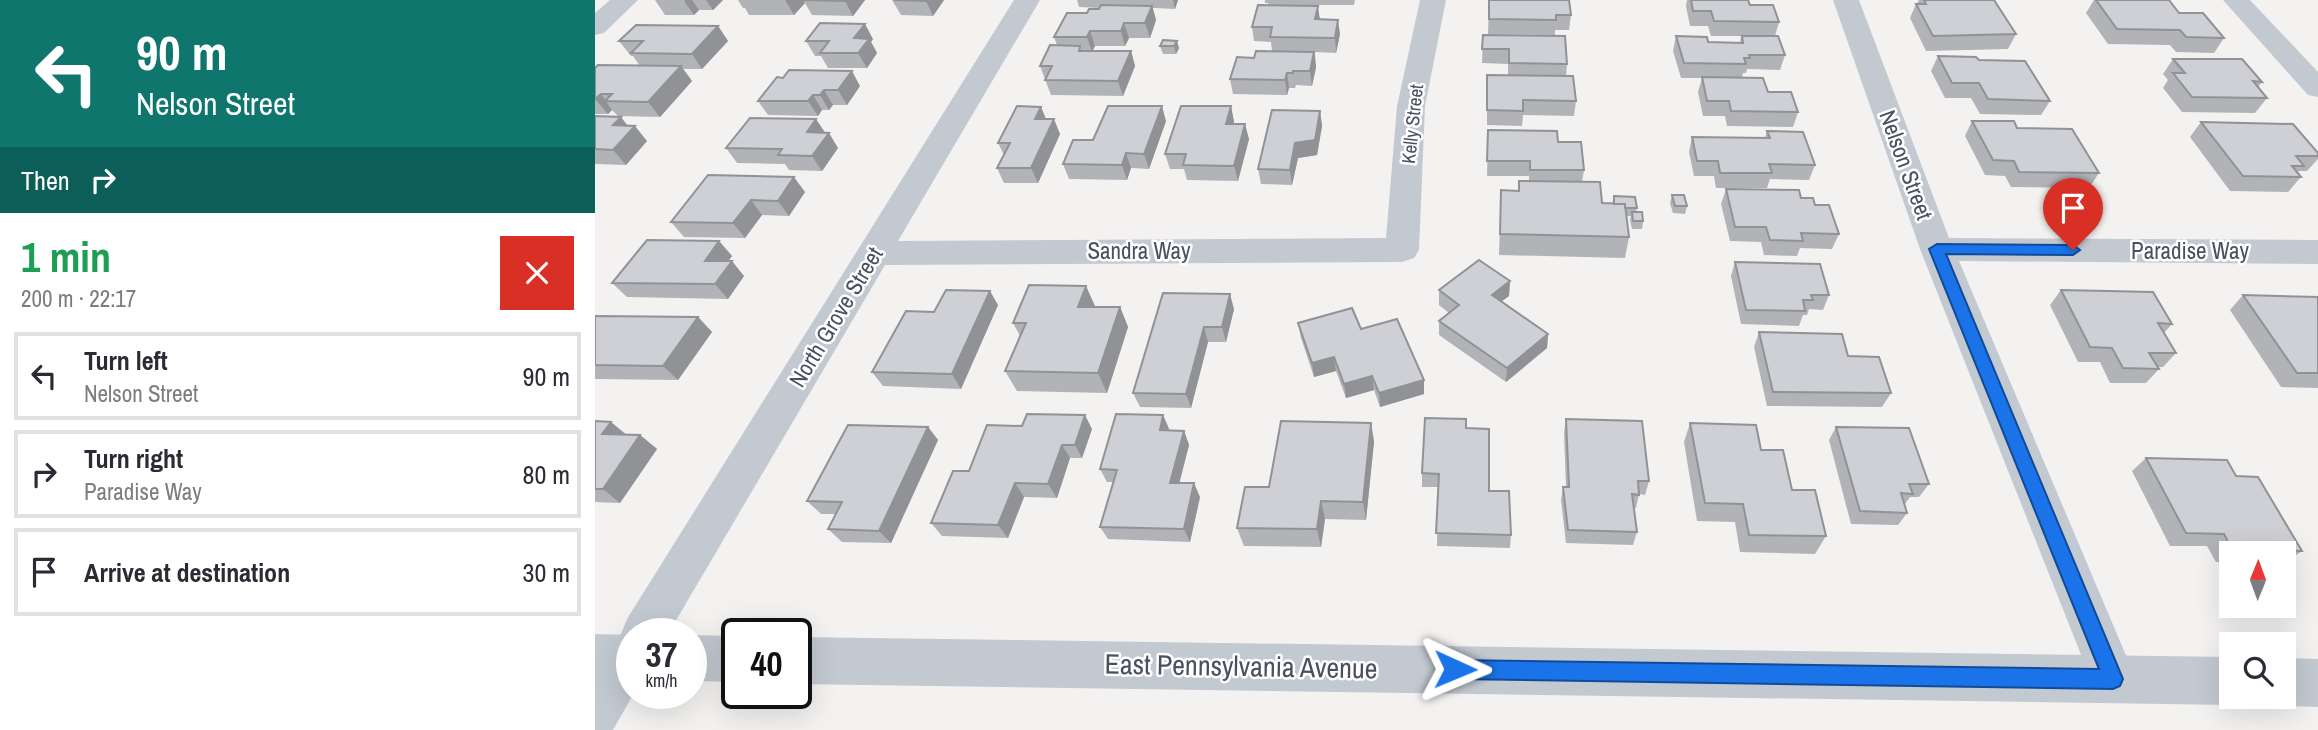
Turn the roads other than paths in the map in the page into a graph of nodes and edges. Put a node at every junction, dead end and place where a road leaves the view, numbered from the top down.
1 (625, 0) edge
2 (1027, 0) edge
3 (1433, 0) edge
4 (1846, 0) edge
5 (2236, 0) edge
6 (595, 27) edge
7 (2318, 89) edge
8 (1937, 249) junction
9 (1402, 250) joint
10 (2318, 252) edge
11 (876, 253) junction
12 (647, 618) edge
13 (812, 660) edge
14 (616, 672) edge
15 (2113, 679) junction
16 (2219, 681) edge
17 (2296, 682) edge
18 (2318, 683) edge
19 (595, 715) edge

1 - 6 street
2 - 11 street, North Grove Street
3 - 9 street, Kelly Street
4 - 8 street, Nelson Street
5 - 7 street
8 - 10 street, Paradise Way
8 - 15 street, Nelson Street
9 - 11 street, Sandra Way
11 - 12 street, North Grove Street
13 - 15 street, East Pennsylvania Avenue
14 - 19 street, North Grove Street
15 - 16 street, East Pennsylvania Avenue
17 - 18 street

